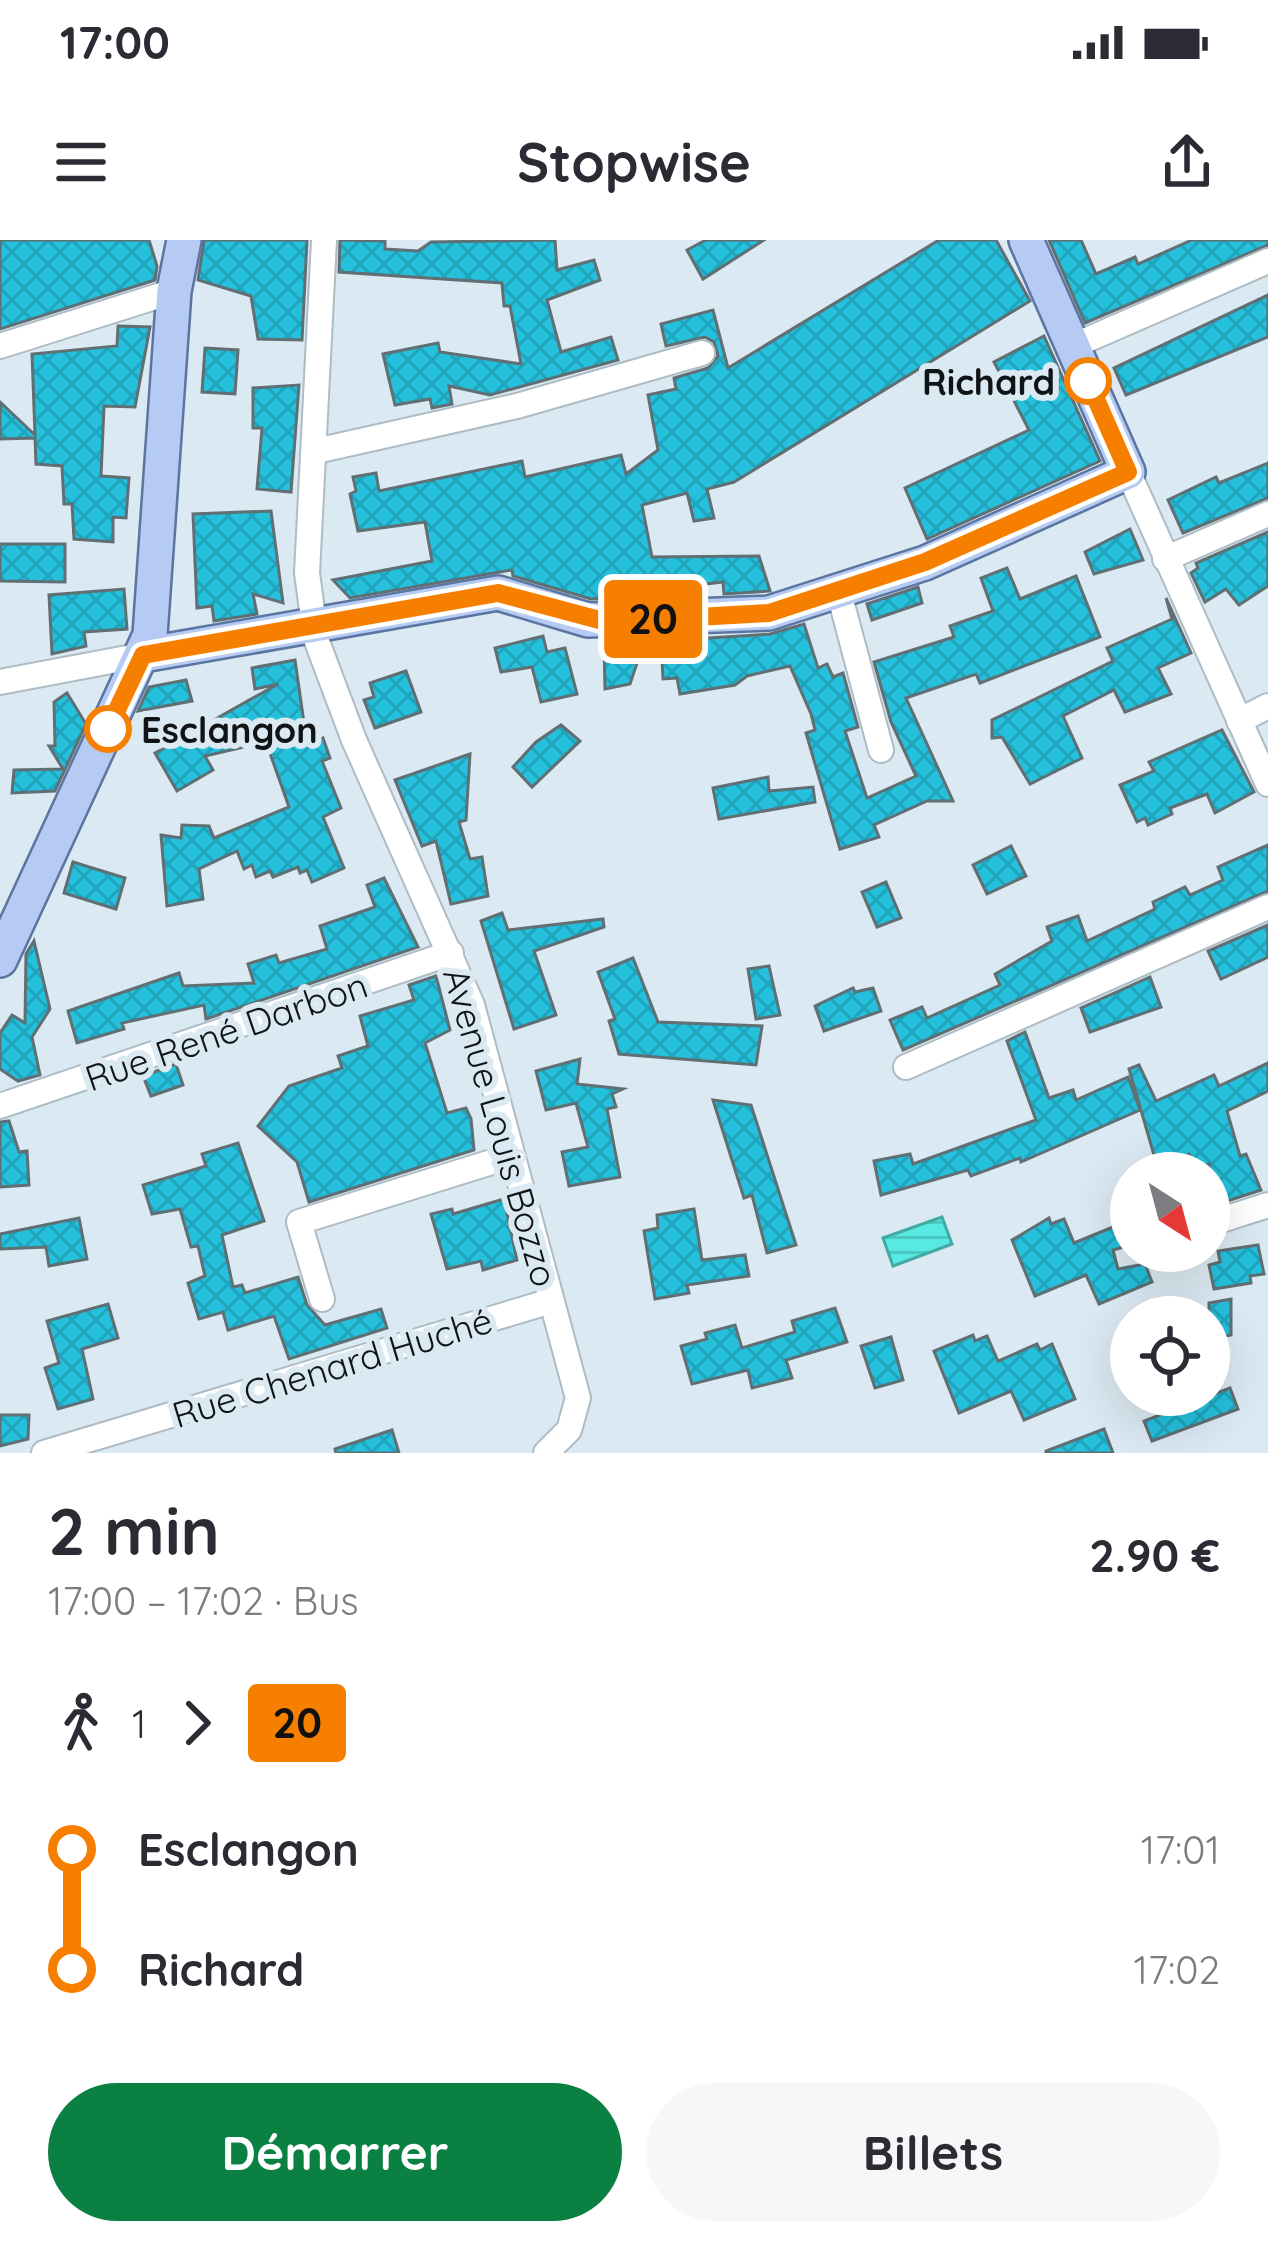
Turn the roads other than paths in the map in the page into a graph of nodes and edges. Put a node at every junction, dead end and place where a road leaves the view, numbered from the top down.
1 (324, 240) edge
2 (1026, 240) edge
3 (180, 241) edge
4 (1268, 260) edge
5 (175, 291) junction
6 (0, 346) edge
7 (1073, 346) junction
8 (702, 353) dead end
9 (316, 451) junction
10 (1128, 472) junction
11 (1268, 514) edge
12 (1165, 559) junction
13 (839, 593) junction
14 (314, 622) junction
15 (143, 655) junction
16 (0, 682) edge
17 (1268, 706) edge
18 (1239, 721) junction
19 (881, 750) dead end
20 (1268, 784) edge
21 (1268, 907) edge
22 (451, 953) junction
23 (0, 960) edge
24 (906, 1067) dead end
25 (0, 1106) edge
26 (511, 1156) junction
27 (1268, 1205) edge
28 (1230, 1217) edge
29 (322, 1299) dead end
30 (551, 1301) junction
31 (44, 1453) edge
32 (546, 1453) edge

1 - 9 street, Avenue Louis Bozzo
2 - 7 main road
3 - 5 main road
4 - 7 street
5 - 6 street
5 - 15 main road
7 - 10 main road
8 - 9 street
9 - 14 street, Avenue Louis Bozzo
10 - 12 street
10 - 13 main road
11 - 12 street
12 - 18 street
13 - 14 main road
13 - 19 street
14 - 15 main road
14 - 22 street, Avenue Louis Bozzo
15 - 16 street
15 - 23 main road
17 - 18 street
18 - 20 street
21 - 24 street
22 - 25 street, Rue René Darbon
22 - 26 street, Avenue Louis Bozzo
26 - 29 street
26 - 30 street, Avenue Louis Bozzo
27 - 28 street
30 - 31 street, Rue Chenard Huché
30 - 32 street, Avenue Louis Bozzo

